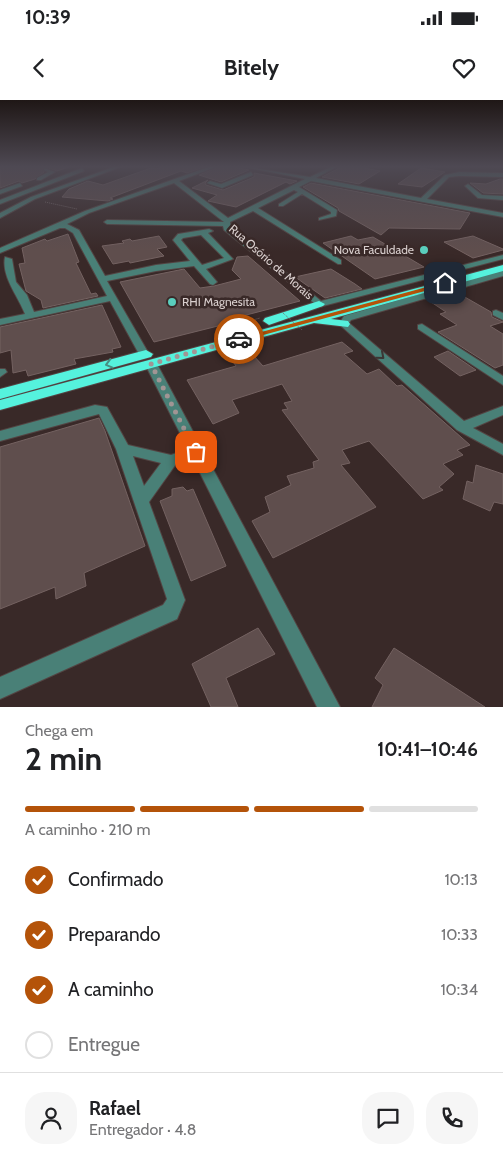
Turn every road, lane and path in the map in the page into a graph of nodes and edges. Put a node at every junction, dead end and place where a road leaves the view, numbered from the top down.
1 (20, 194) edge
2 (43, 194) edge
3 (135, 194) edge
4 (192, 194) edge
5 (280, 194) edge
6 (298, 194) edge
7 (306, 194) edge
8 (404, 194) edge
9 (427, 194) edge
10 (477, 194) edge
11 (423, 198) junction
12 (503, 198) edge
13 (0, 202) edge
14 (45, 202) dead end
15 (281, 205) dead end
16 (253, 208) junction
17 (90, 211) junction
18 (101, 213) dead end
19 (503, 213) edge
20 (0, 216) edge
21 (139, 218) dead end
22 (321, 219) dead end
23 (107, 222) dead end
24 (227, 222) junction
25 (56, 230) junction
26 (212, 230) dead end
27 (203, 232) junction
28 (3, 255) edge
29 (503, 257) edge
30 (338, 262) dead end
31 (503, 262) edge
32 (198, 266) junction
33 (503, 268) edge
34 (503, 273) edge
35 (102, 279) junction
36 (213, 282) dead end
37 (113, 297) junction
38 (319, 304) junction
39 (31, 316) junction
40 (279, 316) junction
41 (310, 319) junction
42 (0, 322) edge
43 (344, 324) junction
44 (422, 327) dead end
45 (302, 330) dead end
46 (148, 359) junction
47 (503, 382) edge
48 (0, 394) edge
49 (0, 405) edge
50 (503, 410) edge
51 (462, 427) junction
52 (0, 436) edge
53 (122, 449) junction
54 (503, 450) edge
55 (196, 452) junction
56 (171, 460) junction
57 (141, 502) junction
58 (0, 688) edge
59 (329, 707) edge

1 - 13 street
2 - 20 street
3 - 17 street
4 - 24 street
5 - 16 street, Rua Osório de Morais
6 - 15 street
7 - 22 street
8 - 11 street
9 - 11 street
10 - 12 street
11 - 19 street
14 - 17 path
16 - 24 street, Rua Osório de Morais
16 - 30 street
17 - 18 street
17 - 25 street
21 - 24 street
23 - 24 street
24 - 38 street, Rua Osório de Morais
25 - 28 street
25 - 35 street
26 - 27 street
27 - 32 street
27 - 32 street
28 - 39 street
29 - 38 street
31 - 40 highway
32 - 35 street
32 - 36 street
33 - 41 highway
34 - 43 street
35 - 37 street
37 - 39 street
37 - 46 street
38 - 40 highway
39 - 42 street
40 - 45 path, bridge
40 - 46 highway
41 - 43 highway
41 - 46 highway
43 -> 51 street
44 - 47 street
46 -> 48 highway
46 - 49 highway
46 - 55 street
50 - 51 street
51 - 54 street
52 - 53 street
53 - 56 street
53 - 57 street
55 - 56 street
55 - 59 street
56 - 57 street
57 - 58 street

